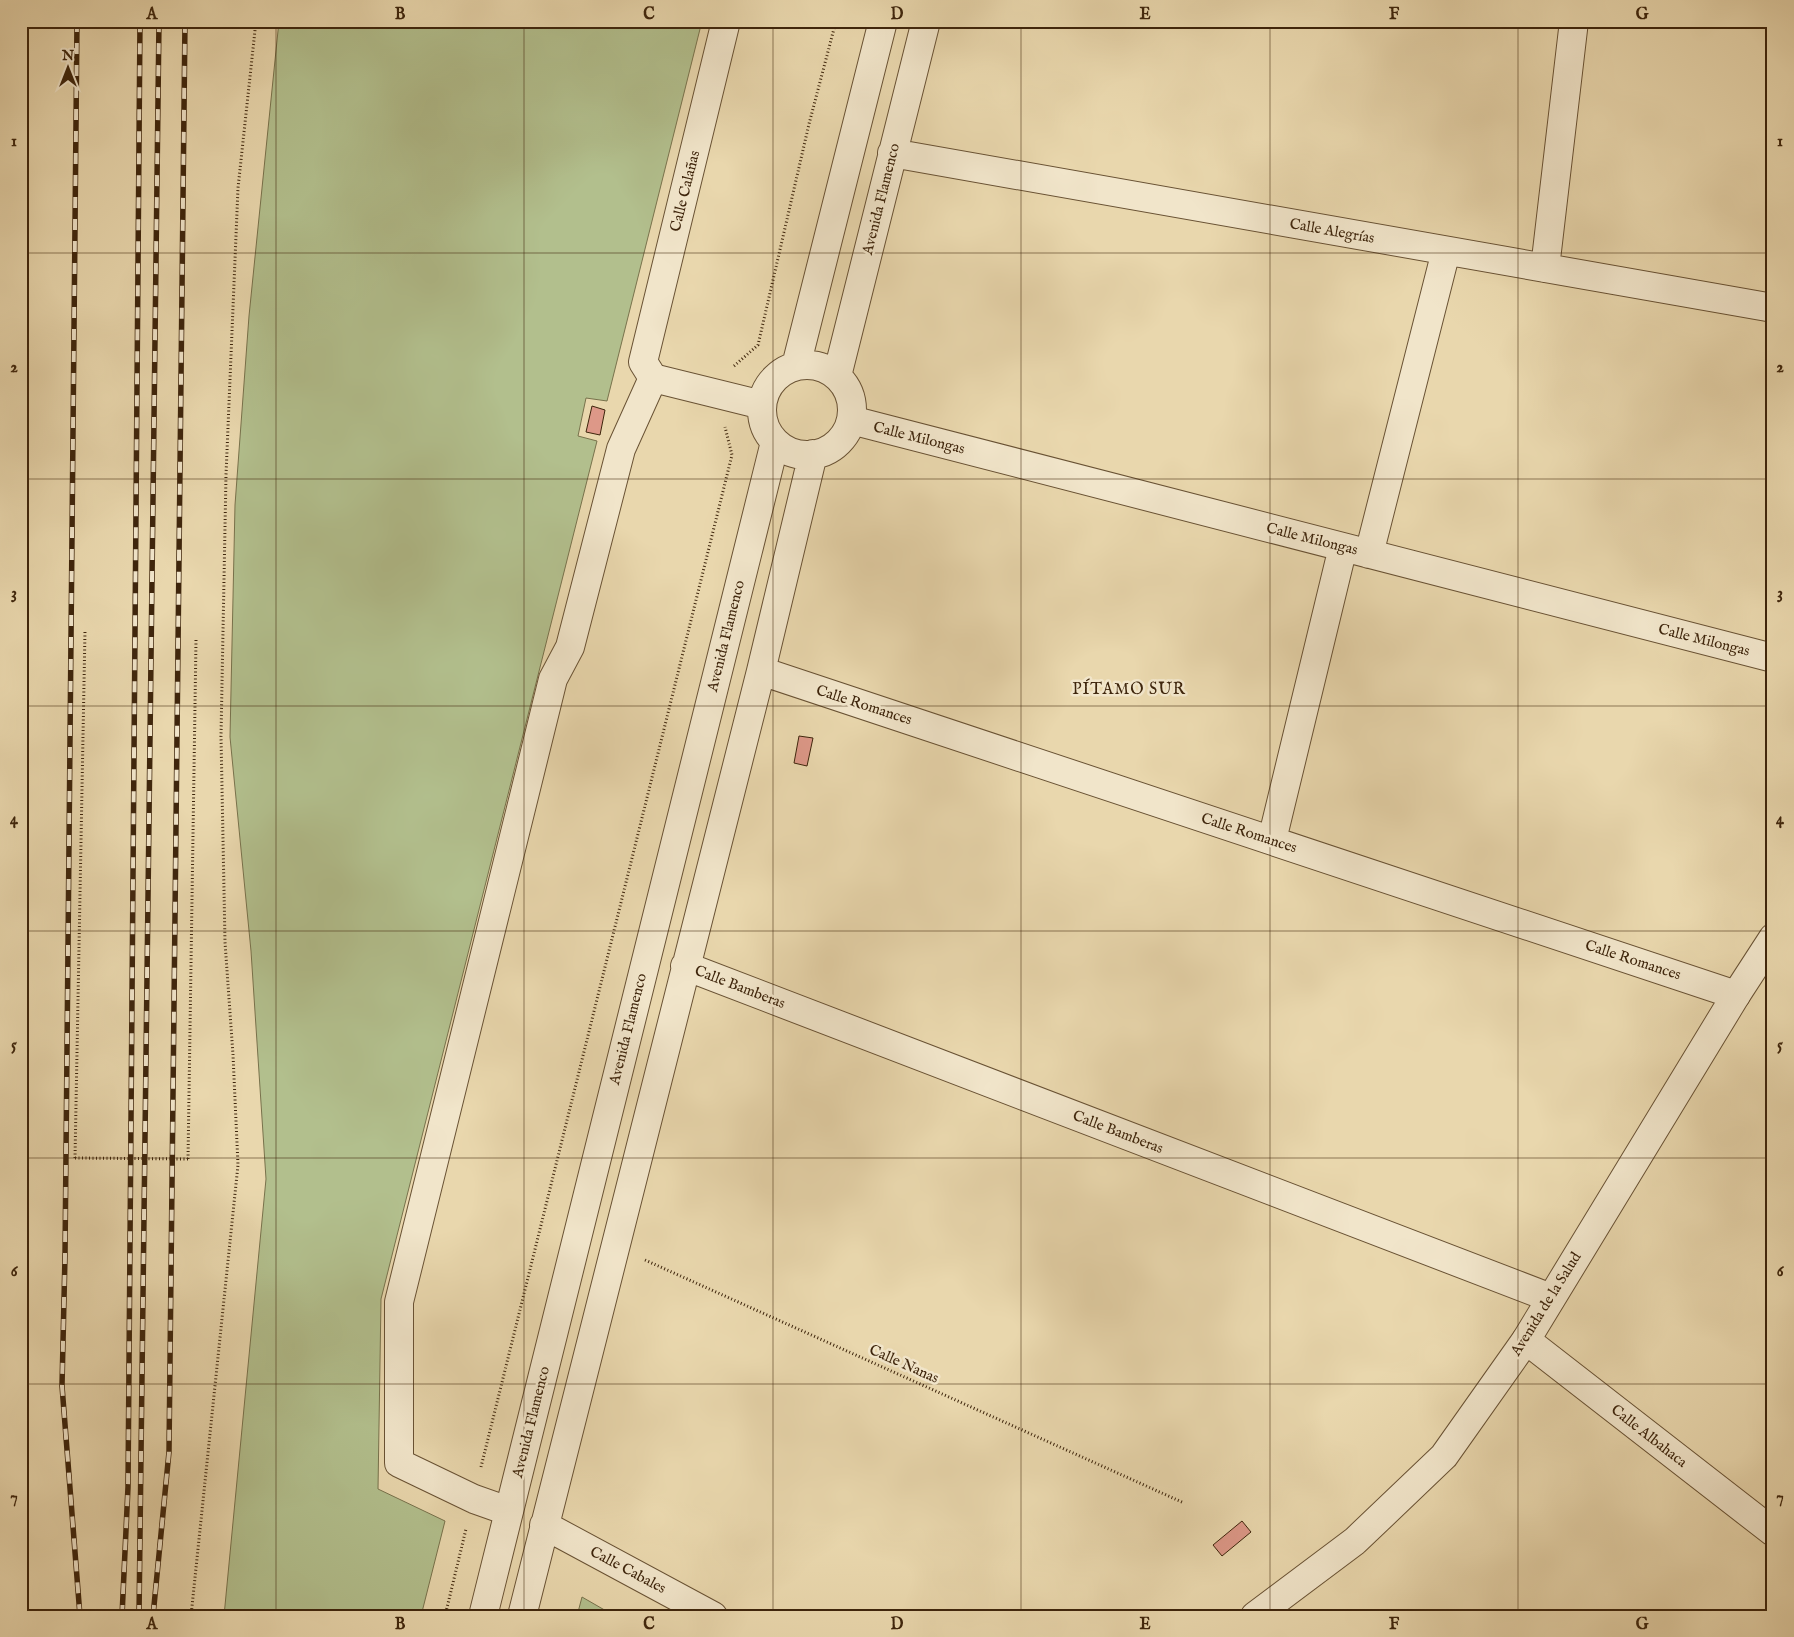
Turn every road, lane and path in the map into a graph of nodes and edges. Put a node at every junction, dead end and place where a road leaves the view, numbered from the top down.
1 (256, 21) edge
2 (726, 21) edge
3 (836, 21) edge
4 (883, 21) edge
5 (926, 21) edge
6 (1574, 21) edge
7 (892, 153) junction
8 (1446, 251) junction
9 (1545, 268) junction
10 (1773, 308) edge
11 (796, 366) junction
12 (648, 370) junction
13 (837, 376) junction
14 (726, 396) junction
15 (762, 405) junction
16 (850, 420) junction
17 (774, 442) junction
18 (813, 454) junction
19 (1343, 547) junction
20 (1369, 554) junction
21 (85, 631) dead end
22 (196, 640) dead end
23 (1773, 658) edge
24 (761, 671) junction
25 (1272, 840) junction
26 (1773, 938) edge
27 (685, 966) junction
28 (1736, 994) junction
29 (615, 1247) junction
30 (1550, 1298) junction
31 (1526, 1340) junction
32 (474, 1499) junction
33 (1184, 1503) dead end
34 (508, 1511) junction
35 (544, 1525) junction
36 (1773, 1532) edge
37 (191, 1616) edge
38 (445, 1616) edge
39 (483, 1616) edge
40 (522, 1616) edge
41 (713, 1616) edge
42 (1255, 1616) edge

1 - 37 path
2 - 12 street, Calle Calañas
3 - 14 path
4 - 11 street
5 - 7 street, Avenida Flamenco
6 - 9 street
7 - 8 street, Calle Alegrías
7 - 13 street, Avenida Flamenco
8 - 9 street, Calle Alegrías
8 - 20 street
9 - 10 street, Calle Alegrías
11 - 13 street
11 - 15 street
12 - 14 street
12 - 32 street, Calle Calañas
13 - 16 street
14 - 15 street
14 - 32 path
15 - 17 street
16 - 18 street
16 - 19 street, Calle Milongas
17 - 18 street
17 - 34 street, Avenida Flamenco
18 - 24 street
19 - 20 street, Calle Milongas
19 - 25 street
20 - 23 street, Calle Milongas
21 - 22 path, bridge
24 - 25 street, Calle Romances
24 - 27 street
25 - 28 street, Calle Romances
26 - 28 street, Avenida de la Salud
27 - 29 street
27 - 30 street, Calle Bamberas
28 - 30 street, Avenida de la Salud
29 - 33 path, Calle Nanas
29 - 35 street
30 - 31 street, Avenida de la Salud
31 - 36 street, Calle Albahaca
31 - 42 street, Avenida de la Salud
32 - 34 street
32 - 38 path
34 - 39 street, Avenida Flamenco
35 - 40 street
35 - 41 street, Calle Cabales

